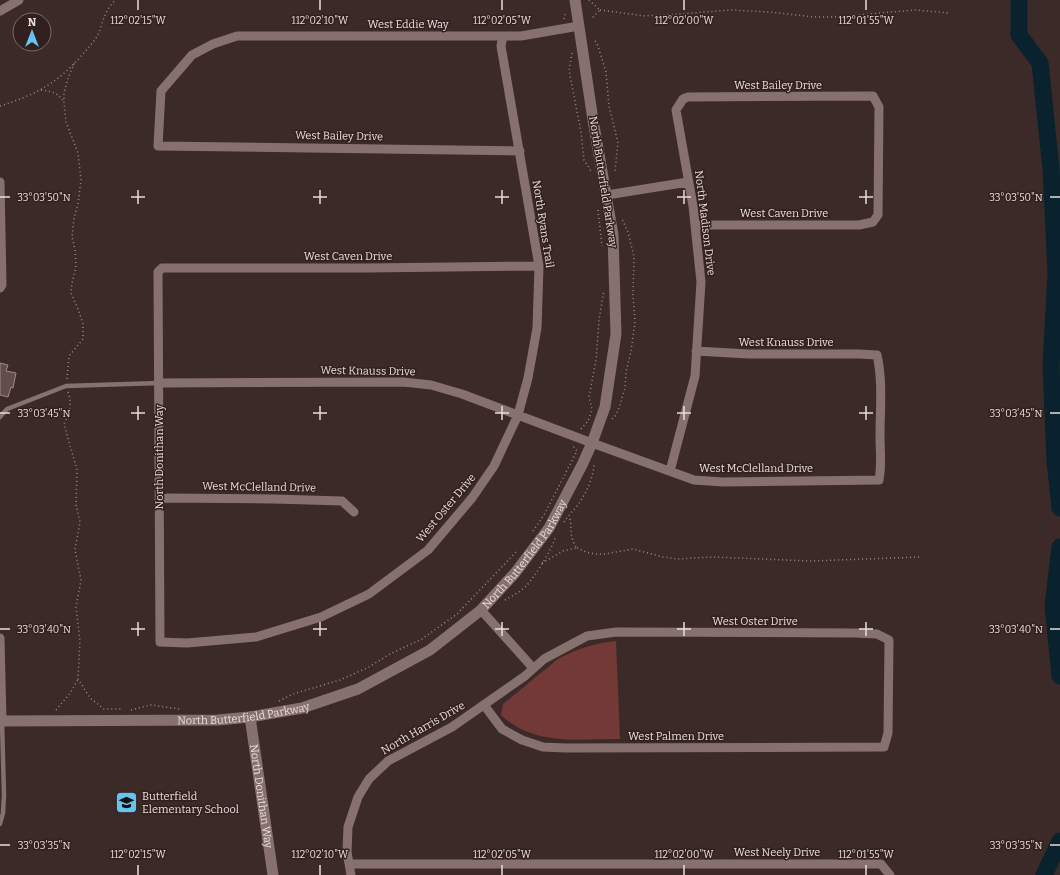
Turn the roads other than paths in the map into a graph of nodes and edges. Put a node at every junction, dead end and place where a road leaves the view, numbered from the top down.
1 (19, 0) edge
2 (575, 0) edge
3 (0, 11) edge
4 (579, 26) junction
5 (503, 36) junction
6 (683, 98) joint
7 (158, 146) joint
8 (520, 151) junction
9 (688, 182) junction
10 (0, 183) edge
11 (607, 195) junction
12 (873, 222) joint
13 (695, 225) junction
14 (539, 266) junction
15 (158, 272) joint
16 (0, 288) edge
17 (696, 351) junction
18 (158, 383) junction
19 (518, 415) junction
20 (0, 417) edge
21 (592, 443) junction
22 (670, 471) junction
23 (879, 480) joint
24 (159, 500) junction
25 (354, 512) dead end
26 (481, 610) junction
27 (0, 638) edge
28 (160, 642) joint
29 (533, 668) junction
30 (484, 705) junction
31 (250, 717) junction
32 (1, 721) edge
33 (884, 748) joint
34 (0, 824) edge
35 (349, 864) junction
36 (890, 874) edge
37 (273, 875) edge
38 (351, 875) edge

1 - 3 street
2 - 4 street, North Butterfield Parkway
4 - 5 street, West Eddie Way
4 - 11 street, North Butterfield Parkway
5 - 7 street, West Eddie Way
5 - 8 street, North Ryans Trail
6 - 9 street, North Madison Drive
6 - 12 street, West Bailey Drive
7 - 8 street, West Bailey Drive
8 - 14 street, North Ryans Trail
9 - 11 street
9 - 13 street, North Madison Drive
10 - 16 street
11 - 21 street, North Butterfield Parkway
12 - 13 street, West Caven Drive
13 - 17 street, North Madison Drive
14 - 15 street, West Caven Drive
14 - 19 street, North Ryans Trail
15 - 18 street, North Donithan Way
17 - 22 street, North Madison Drive
17 - 23 street, West Knauss Drive
18 - 19 street, West Knauss Drive
18 - 20 lane
18 - 24 street, North Donithan Way
19 - 21 street, West Knauss Drive
19 - 28 street, West Oster Drive
21 - 22 street, West McClelland Drive
21 - 26 street, North Butterfield Parkway
22 - 23 street, West McClelland Drive
24 - 25 street, West McClelland Drive
24 - 28 street, North Donithan Way
26 - 29 street
26 - 31 street, North Butterfield Parkway
27 - 32 street
29 - 30 street, North Harris Drive
29 - 33 street, West Oster Drive
30 - 33 street, West Palmen Drive
30 - 35 street, North Harris Drive
31 - 32 street, North Butterfield Parkway
31 - 37 street, North Donithan Way
32 - 34 lane
35 - 36 street, West Neely Drive
35 - 38 street, North Harris Drive

